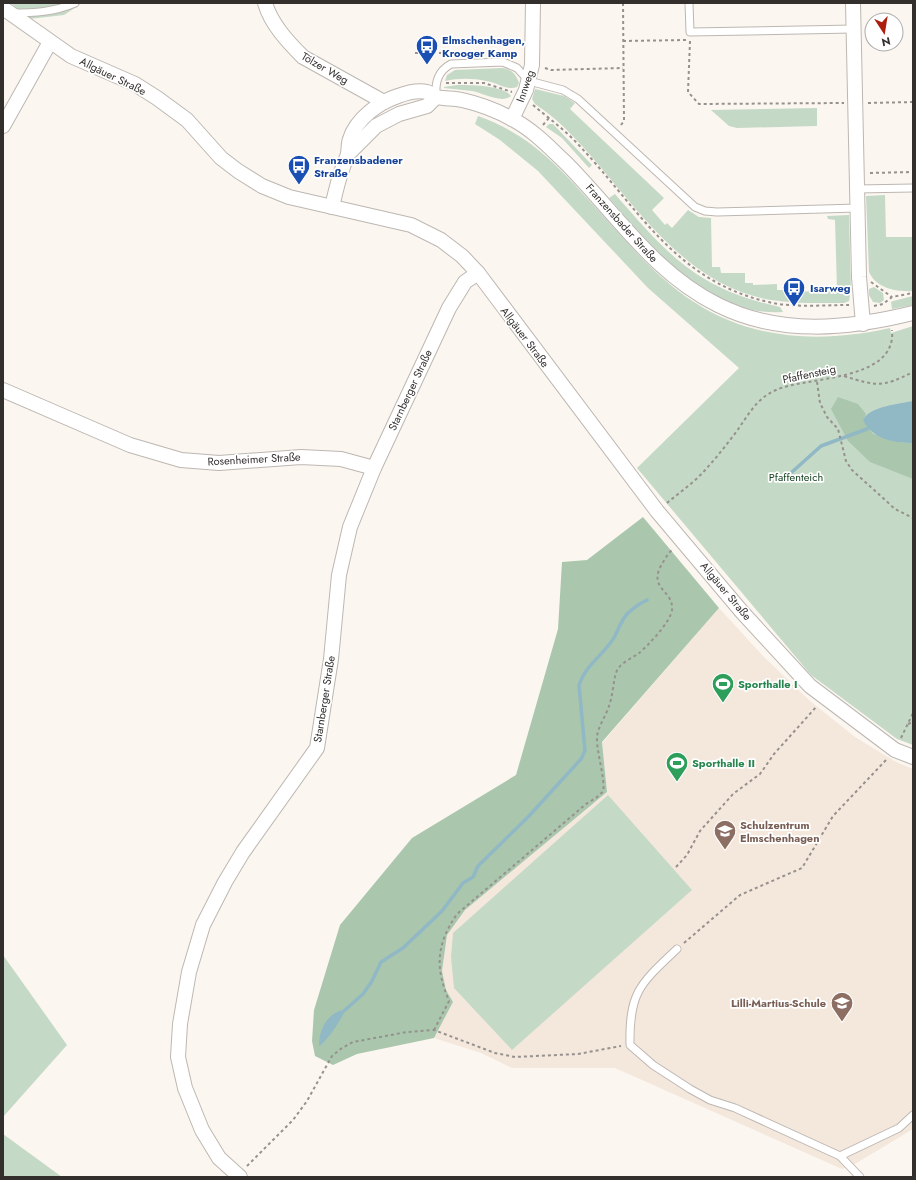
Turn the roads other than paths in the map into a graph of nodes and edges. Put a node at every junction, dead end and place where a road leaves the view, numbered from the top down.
1 (74, 3) edge
2 (265, 3) edge
3 (533, 3) edge
4 (689, 3) edge
5 (853, 3) edge
6 (6, 10) edge
7 (853, 29) junction
8 (50, 42) junction
9 (529, 81) junction
10 (436, 91) junction
11 (387, 100) junction
12 (399, 114) junction
13 (512, 119) junction
14 (3, 126) edge
15 (348, 154) junction
16 (913, 188) edge
17 (857, 189) junction
18 (332, 207) junction
19 (857, 208) junction
20 (478, 273) junction
21 (913, 313) edge
22 (863, 324) junction
23 (3, 390) edge
24 (374, 468) junction
25 (913, 757) edge
26 (677, 949) road end
27 (913, 1115) edge
28 (840, 1156) junction
29 (239, 1176) edge
30 (860, 1177) edge

1 - 6 lane
2 - 11 street, Tölzer Weg
3 - 9 street, Innweg
4 - 7 lane
5 - 7 street
6 - 8 street, Allgäuer Straße
7 - 17 street
8 - 14 street
8 - 18 street, Allgäuer Straße
9 - 10 lane
9 - 13 street, Innweg
9 - 19 lane
10 - 11 street, Franzensbader Straße
10 - 12 street, Franzensbader Straße
10 - 13 street, Franzensbader Straße
11 - 12 lane
11 - 15 street, Franzensbader Straße
12 - 15 street, Franzensbader Straße
13 - 22 street, Franzensbader Straße
15 - 18 street, Franzensbader Straße
16 - 17 lane
17 - 19 street
18 - 20 street, Allgäuer Straße
19 - 22 street
20 - 24 street, Starnberger Straße
20 - 25 street, Allgäuer Straße
21 - 22 street, Franzensbader Straße
23 - 24 street, Rosenheimer Straße
24 - 29 street, Starnberger Straße
26 - 28 lane
27 - 28 lane
28 - 30 lane

